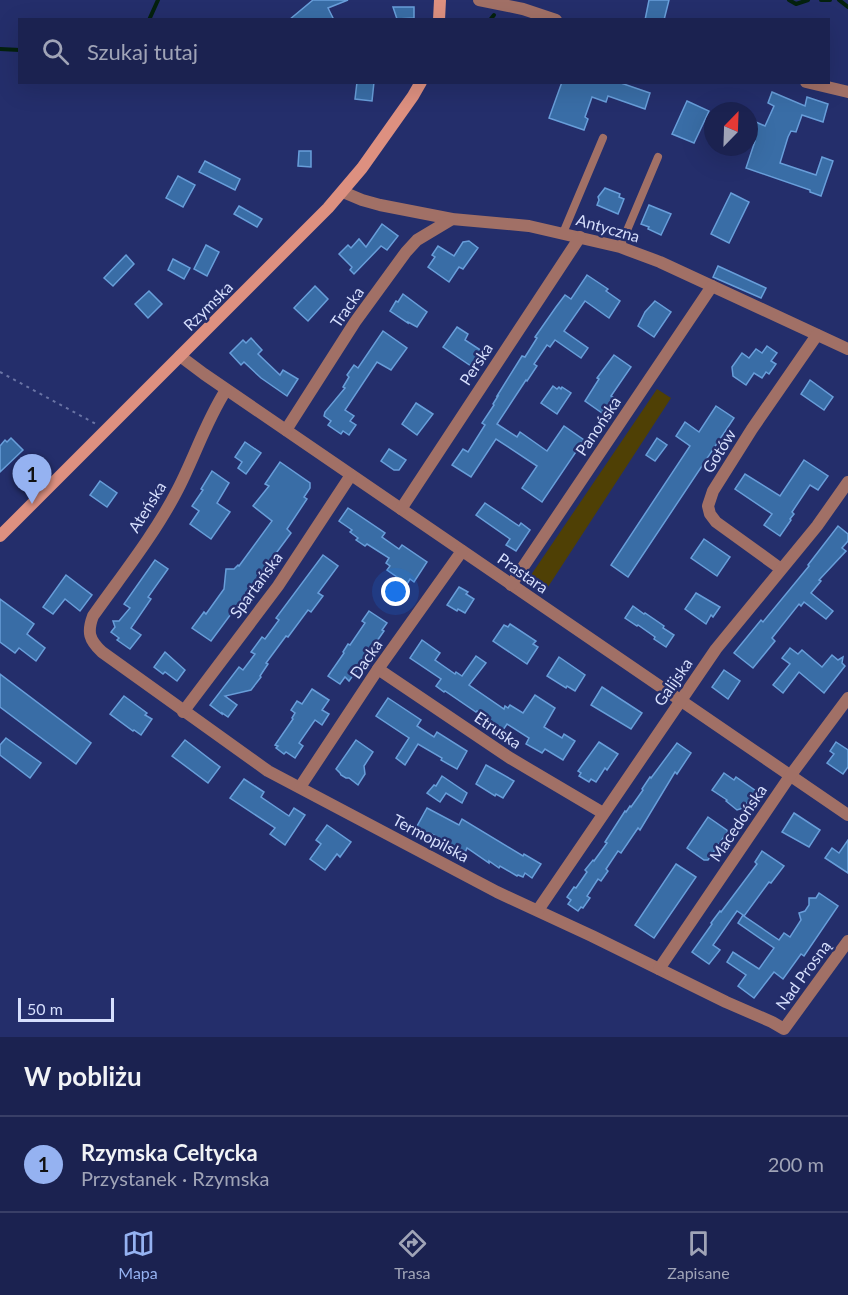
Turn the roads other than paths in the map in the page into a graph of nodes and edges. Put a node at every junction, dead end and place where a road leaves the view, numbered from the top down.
1 (440, 0) edge
2 (479, 0) edge
3 (439, 18) edge
4 (550, 18) edge
5 (420, 84) edge
6 (814, 84) edge
7 (848, 92) edge
8 (603, 138) dead end
9 (658, 157) dead end
10 (343, 192) junction
11 (452, 219) junction
12 (562, 233) junction
13 (580, 237) junction
14 (620, 247) junction
15 (712, 286) junction
16 (817, 335) junction
17 (848, 349) edge
18 (180, 356) junction
19 (226, 390) junction
20 (286, 430) junction
21 (351, 475) junction
22 (848, 482) edge
23 (401, 509) junction
24 (0, 536) edge
25 (462, 551) junction
26 (781, 569) junction
27 (511, 585) junction
28 (90, 635) joint
29 (378, 669) junction
30 (848, 698) edge
31 (680, 700) junction
32 (183, 712) junction
33 (790, 776) junction
34 (300, 787) junction
35 (603, 813) junction
36 (848, 814) edge
37 (538, 910) junction
38 (848, 941) edge
39 (659, 969) junction
40 (784, 1029) joint

1 - 3 main road
2 - 4 street
5 - 10 main road, Rzymska
6 - 7 street
8 - 12 lane
9 - 14 lane
10 - 11 street, Antyczna
10 - 18 main road, Rzymska
11 - 12 street, Antyczna
11 - 20 street, Tracka
12 - 13 street, Antyczna
13 - 14 street, Antyczna
13 - 23 street, Perska
14 - 15 street, Antyczna
15 - 16 street, Antyczna
15 - 27 street, Panońska
16 - 17 street, Antyczna
16 - 26 street, Gotów
18 - 19 street, Prastara
18 - 24 main road, Rzymska
19 - 20 street, Prastara
19 - 28 street, Ateńska
20 - 21 street, Prastara
21 - 23 street, Prastara
21 - 32 street, Spartańska
22 - 26 street, Galijska
23 - 25 street, Prastara
25 - 27 street, Prastara
25 - 29 street, Dacka
26 - 31 street, Galijska
27 - 31 street, Prastara
28 - 32 street, Termopilska
29 - 34 street, Dacka
29 - 35 street, Etruska
30 - 33 street, Macedońska
31 - 33 street, Prastara
31 - 35 street, Galijska
32 - 34 street, Termopilska
33 - 36 street, Prastara
33 - 39 street, Macedońska
34 - 37 street, Termopilska
35 - 37 street, Galijska
37 - 39 street, Termopilska
38 - 40 street, Nad Prosną
39 - 40 street, Termopilska

